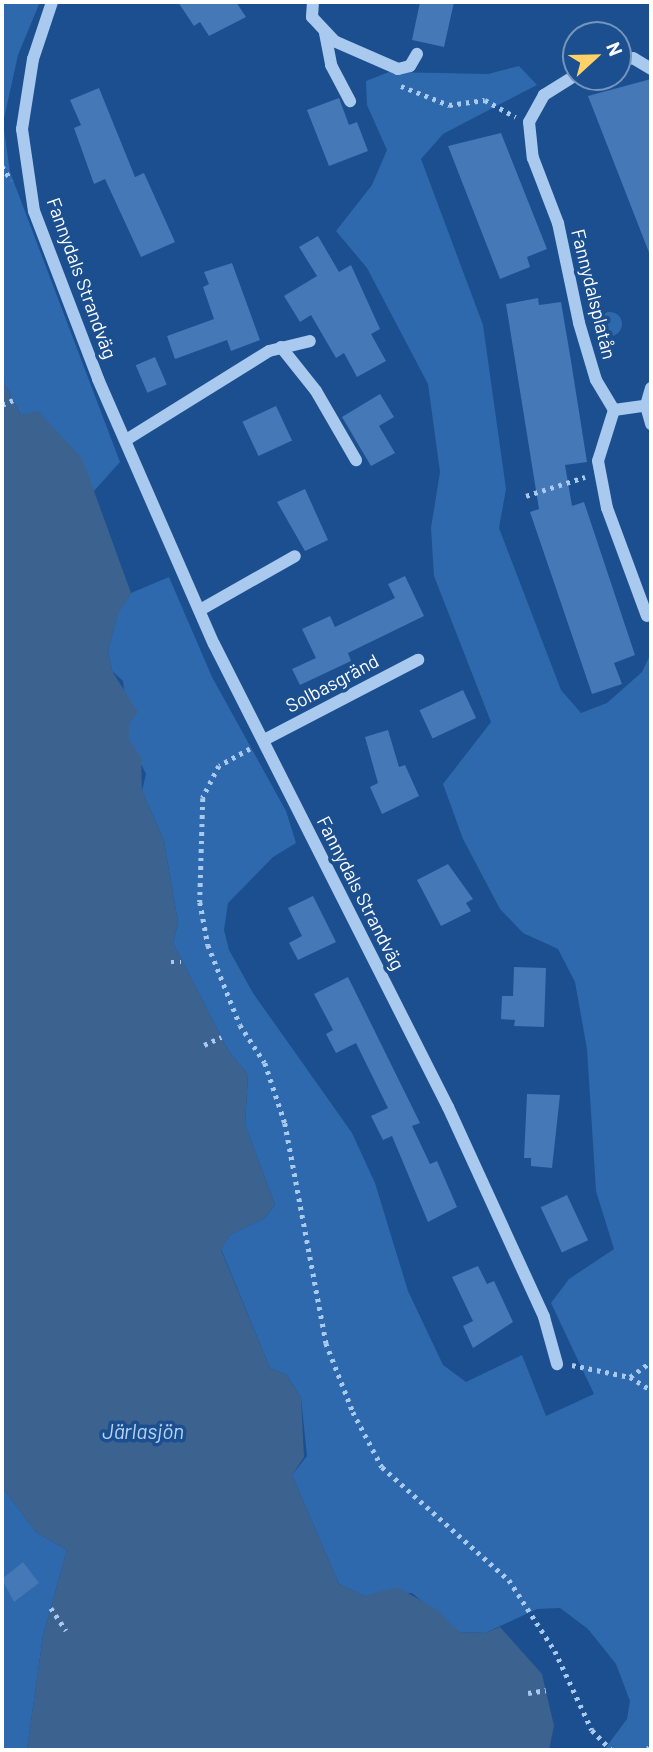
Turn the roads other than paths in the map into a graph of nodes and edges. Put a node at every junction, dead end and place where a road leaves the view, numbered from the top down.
1 (52, 2) edge
2 (313, 2) edge
3 (325, 31) junction
4 (417, 54) dead end
5 (632, 58) edge
6 (651, 69) edge
7 (562, 84) edge
8 (350, 101) dead end
9 (310, 341) dead end
10 (281, 346) junction
11 (651, 388) edge
12 (649, 405) edge
13 (614, 410) junction
14 (651, 424) edge
15 (126, 440) junction
16 (356, 460) dead end
17 (295, 556) dead end
18 (200, 610) junction
19 (647, 616) dead end
20 (418, 660) dead end
21 (264, 740) junction
22 (557, 1364) road end

1 - 15 street, Fannydals Strandväg
2 - 3 street
3 - 4 street
3 - 8 street
5 - 6 street
7 - 13 street, Fannydalsplatån
9 - 10 street
10 - 15 street
10 - 16 street
11 - 12 street
12 - 13 street
12 - 14 street
13 - 19 street
15 - 18 street, Fannydals Strandväg
17 - 18 street
18 - 21 street, Fannydals Strandväg
20 - 21 street, Solbasgränd
21 - 22 street, Fannydals Strandväg

